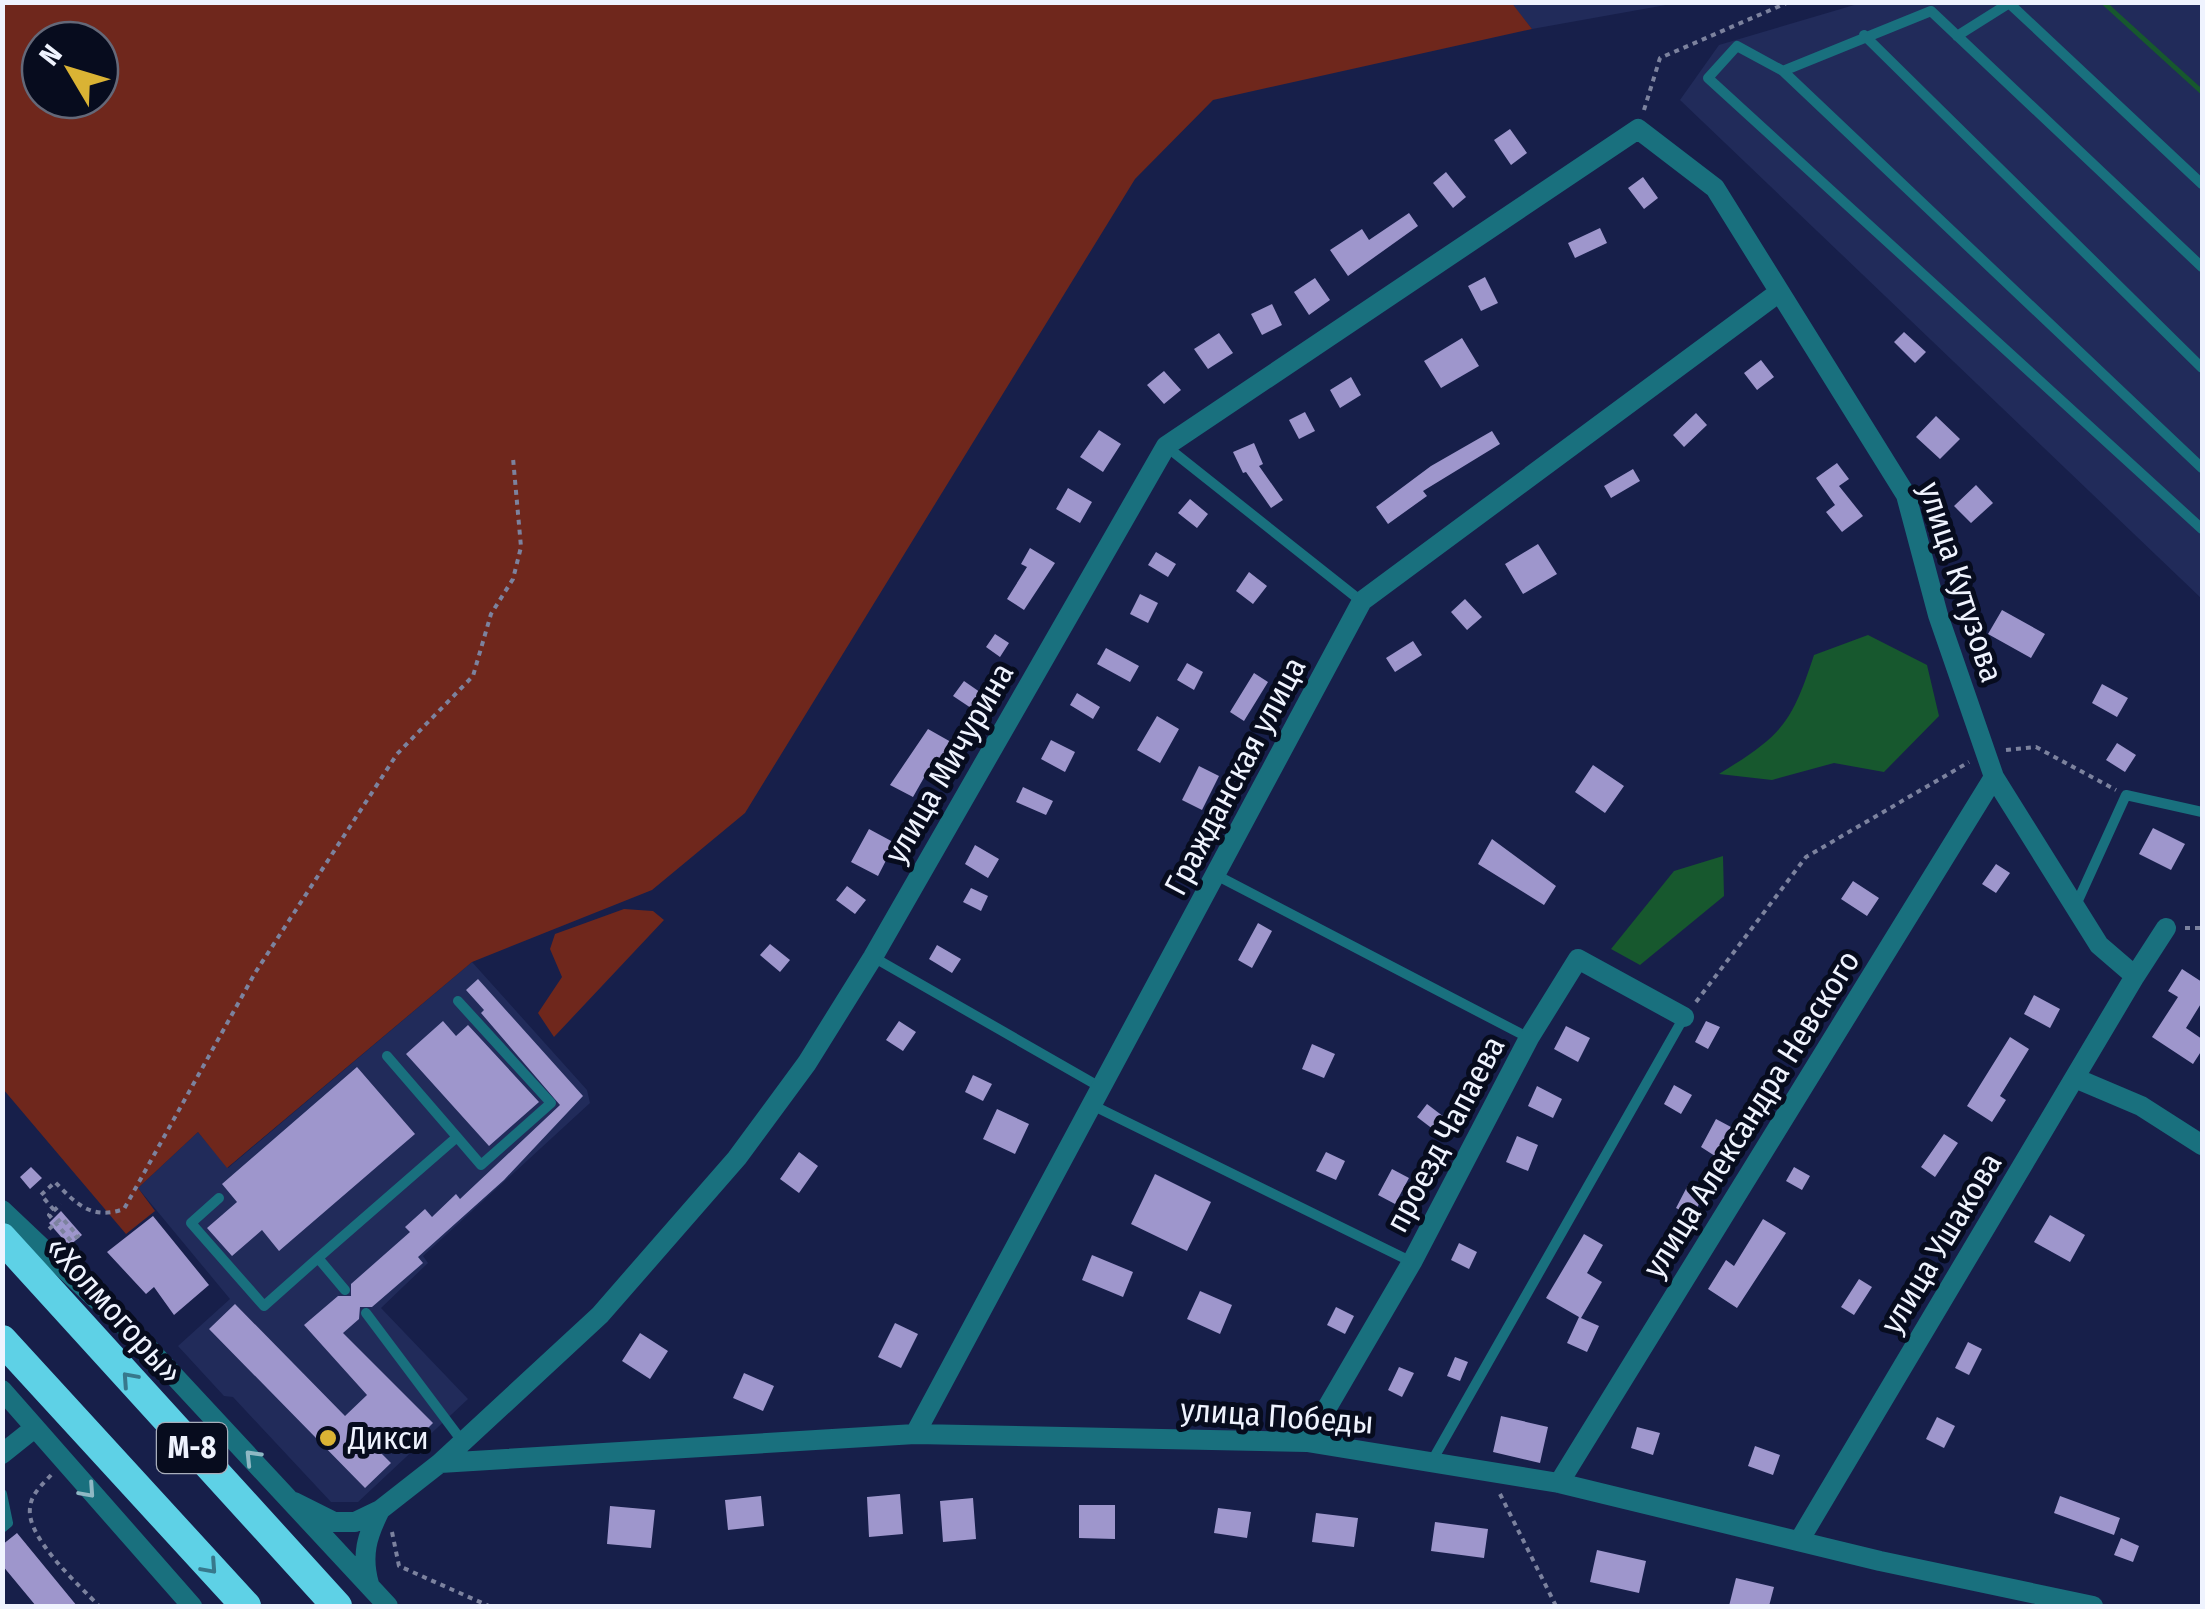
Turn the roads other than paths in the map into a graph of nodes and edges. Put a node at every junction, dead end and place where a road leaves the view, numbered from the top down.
1 (2011, 3) edge
2 (1864, 36) junction
3 (1957, 36) junction
4 (1783, 71) junction
5 (1638, 129) joint
6 (2202, 184) edge
7 (2202, 268) edge
8 (1778, 292) junction
9 (2202, 368) edge
10 (1166, 446) junction
11 (2202, 468) edge
12 (2202, 530) edge
13 (1362, 601) junction
14 (1994, 777) junction
15 (2202, 812) edge
16 (1216, 875) junction
17 (2076, 906) junction
18 (2166, 928) dead end
19 (873, 957) junction
20 (2135, 976) junction
21 (458, 1001) dead end
22 (1684, 1018) joint
23 (1529, 1038) junction
24 (387, 1056) dead end
25 (2075, 1078) junction
26 (1097, 1096) junction
27 (457, 1137) junction
28 (2202, 1145) edge
29 (219, 1198) dead end
30 (2, 1210) edge
31 (2, 1238) edge
32 (318, 1258) junction
33 (1412, 1262) junction
34 (345, 1290) dead end
35 (366, 1313) dead end
36 (2, 1340) edge
37 (2, 1390) edge
38 (32, 1430) junction
39 (915, 1434) junction
40 (463, 1442) junction
41 (1307, 1442) junction
42 (2, 1454) edge
43 (1432, 1462) junction
44 (440, 1463) junction
45 (1560, 1483) junction
46 (2, 1494) edge
47 (294, 1502) junction
48 (380, 1510) junction
49 (2, 1528) edge
50 (1799, 1542) junction
51 (370, 1586) junction
52 (192, 1606) edge
53 (246, 1606) edge
54 (336, 1606) edge
55 (388, 1606) edge
56 (2093, 1606) edge

1 - 3 lane
1 - 6 lane
2 - 3 lane
2 - 4 lane
2 - 9 lane
3 - 7 lane
4 - 11 lane
4 - 12 lane
5 - 8 street, улица Кутузова
5 - 10 street, улица Мичурина
8 - 13 street, Гражданская улица
8 - 14 street, улица Кутузова
10 - 13 lane
10 - 19 street, улица Мичурина
13 - 16 street, Гражданская улица
14 - 17 street, улица Кутузова
14 - 45 street, улица Александра Невского
15 - 17 lane
16 - 23 lane
16 - 26 street, Гражданская улица
17 - 20 street, улица Кутузова
18 - 20 street
19 - 26 lane
19 - 40 street, улица Мичурина
20 - 25 street, улица Ушакова
21 - 27 lane
22 - 23 street, проезд Чапаева
22 - 43 lane
23 - 33 street, проезд Чапаева
24 - 27 lane
25 - 28 street
25 - 50 street, улица Ушакова
26 - 33 lane
26 - 39 street, Гражданская улица
27 - 32 lane
29 - 32 lane
47 -> 30 street
54 -> 31 highway, «Холмогоры» / М-8
32 - 34 lane
33 - 41 street, проезд Чапаева
35 - 40 lane
36 -> 53 highway, М-8
37 - 38 street
38 - 42 street
38 -> 52 street
39 - 41 street, улица Победы
39 - 44 street, улица Победы
40 - 44 street, улица Мичурина
41 - 43 street, улица Победы
43 - 45 street, улица Победы
44 - 48 street, улица Мичурина
45 - 50 street, улица Победы
46 - 49 lane
47 - 48 street, улица Мичурина
47 - 51 street
48 - 51 street
50 - 56 street, улица Победы
51 - 55 street

